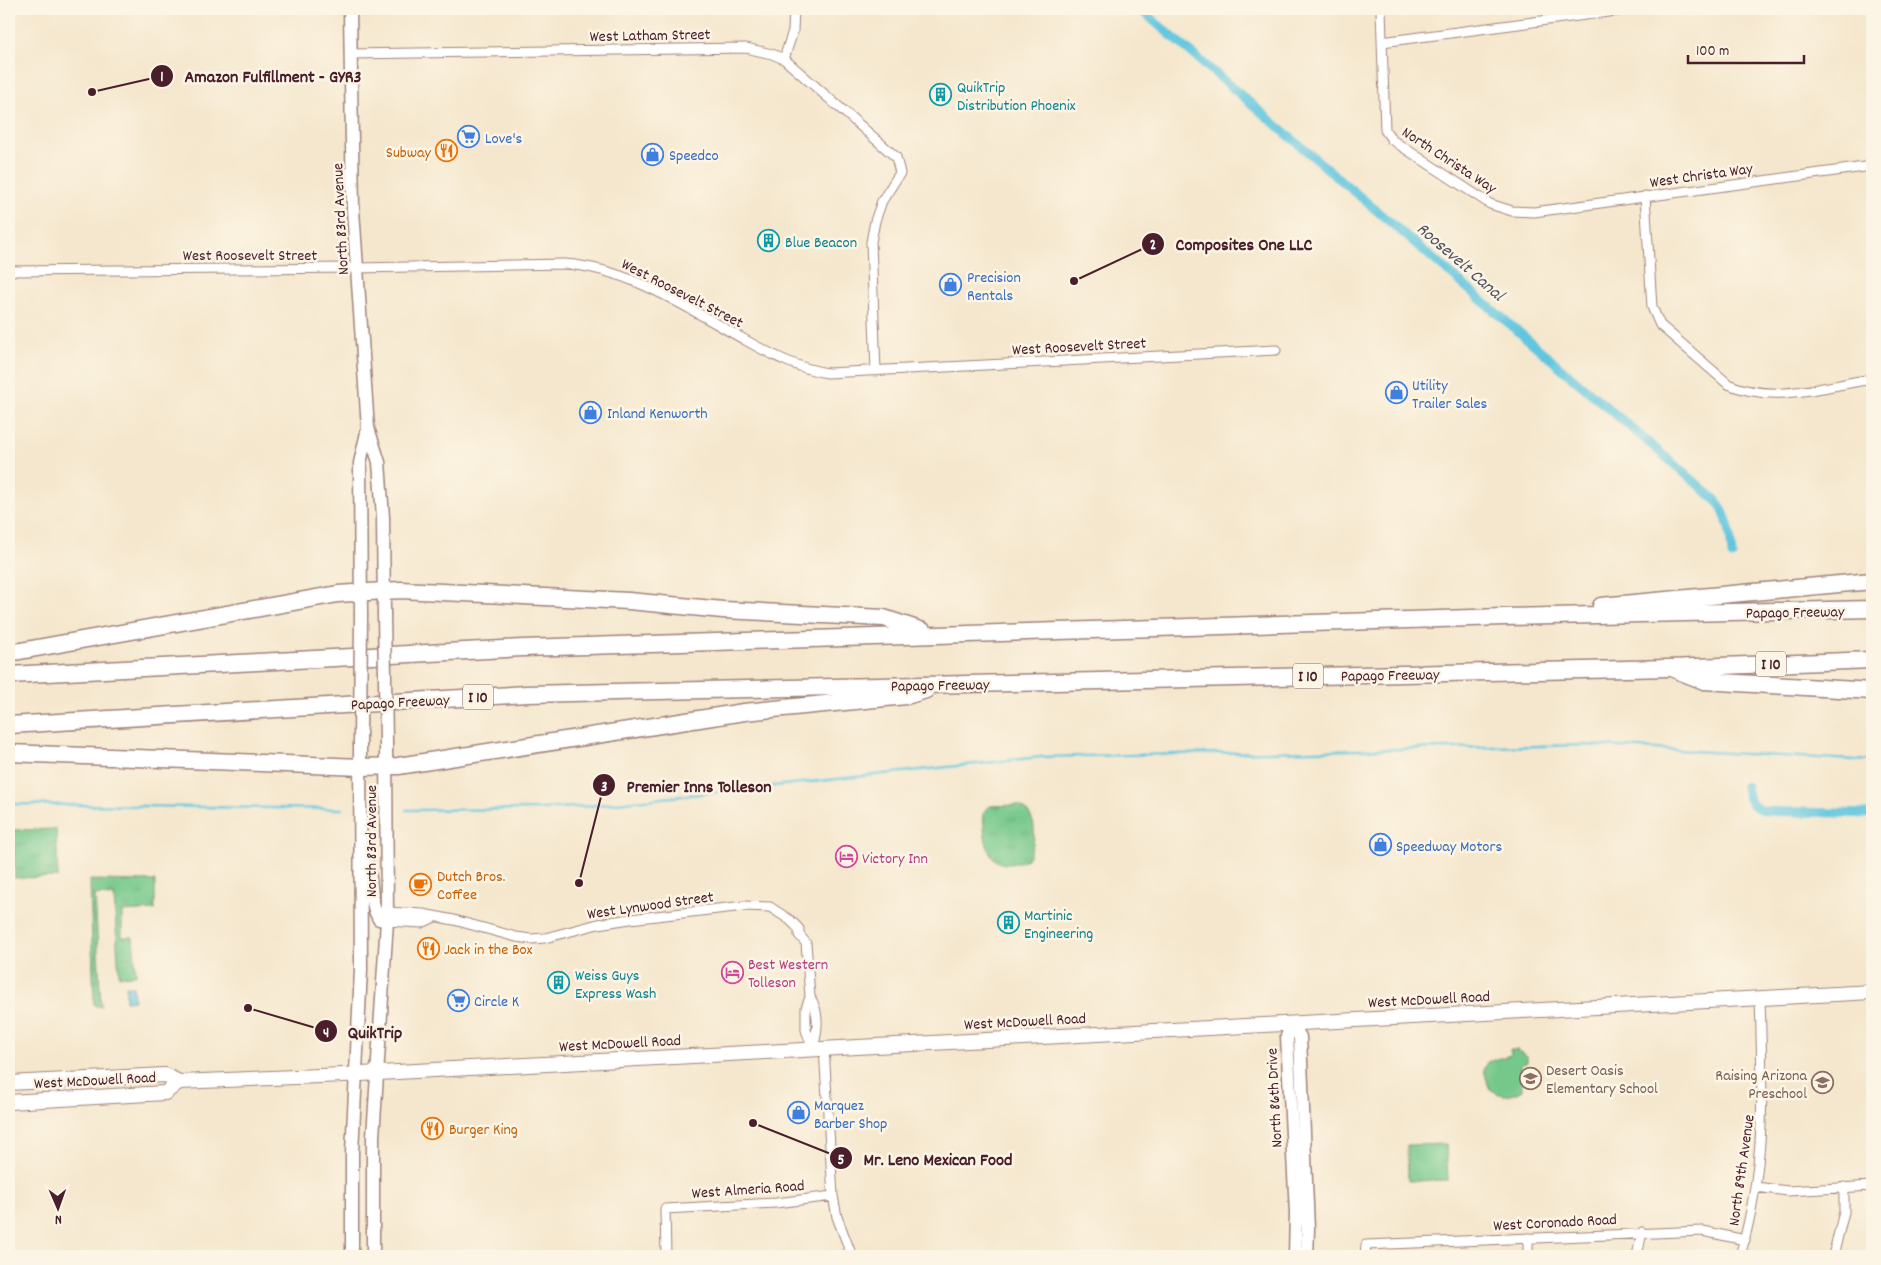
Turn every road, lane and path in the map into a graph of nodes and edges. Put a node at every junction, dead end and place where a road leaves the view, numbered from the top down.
1 (350, 9) edge
2 (794, 9) edge
3 (1381, 9) edge
4 (1631, 9) edge
5 (1382, 42) junction
6 (350, 54) junction
7 (784, 59) junction
8 (1872, 166) edge
9 (1645, 196) junction
10 (1534, 212) joint
11 (357, 268) junction
12 (9, 270) edge
13 (1276, 350) dead end
14 (876, 372) junction
15 (1872, 379) edge
16 (368, 428) junction
17 (1872, 581) edge
18 (385, 590) junction
19 (362, 591) junction
20 (1872, 609) edge
21 (1504, 618) junction
22 (934, 635) junction
23 (9, 653) edge
24 (1872, 660) edge
25 (1669, 668) junction
26 (9, 675) edge
27 (947, 684) junction
28 (1872, 691) edge
29 (9, 725) edge
30 (9, 753) edge
31 (386, 766) junction
32 (361, 767) junction
33 (361, 848) junction
34 (387, 917) junction
35 (1872, 992) edge
36 (1760, 998) junction
37 (1292, 1024) junction
38 (818, 1048) junction
39 (377, 1074) junction
40 (356, 1075) junction
41 (179, 1082) junction
42 (9, 1083) edge
43 (9, 1102) edge
44 (1872, 1186) edge
45 (1755, 1187) junction
46 (1844, 1187) junction
47 (833, 1196) junction
48 (1642, 1232) junction
49 (1528, 1238) junction
50 (1745, 1240) junction
51 (1302, 1243) junction
52 (352, 1256) edge
53 (373, 1256) edge
54 (666, 1256) edge
55 (852, 1256) edge
56 (1295, 1256) edge
57 (1307, 1256) edge
58 (1365, 1256) edge
59 (1528, 1256) edge
60 (1637, 1256) edge
61 (1740, 1256) edge
62 (1833, 1256) edge

1 - 6 main road, North 83rd Avenue
2 - 7 street
3 - 5 street, North Christa Way
4 - 5 street
5 - 10 street, North Christa Way
6 - 7 street, West Latham Street
6 - 11 main road, North 83rd Avenue
7 - 14 street, West Latham Street
8 - 9 street, West Christa Way
9 - 10 street, West Christa Way
9 - 15 street
11 - 12 street, West Roosevelt Street
11 - 14 street, West Roosevelt Street
11 - 16 main road, North 83rd Avenue
13 - 14 street, West Roosevelt Street
16 - 18 main road, North 83rd Avenue
16 - 19 main road, North 83rd Avenue
17 - 21 highway
18 - 19 highway
18 - 22 highway
18 - 31 main road, North 83rd Avenue, bridge
19 - 23 highway
19 - 32 main road, North 83rd Avenue, bridge
20 - 21 highway, Papago Freeway
21 - 22 highway, Papago Freeway
22 - 26 highway, Papago Freeway
24 - 25 highway, Papago Freeway / I 10
25 - 27 highway, Papago Freeway / I 10
25 - 28 highway
27 - 29 highway, Papago Freeway / I 10
27 - 31 highway
30 - 32 highway
31 - 32 highway
31 - 34 main road, North 83rd Avenue
32 - 33 main road, North 83rd Avenue
33 - 34 main road
33 - 40 main road, North 83rd Avenue
34 - 38 street, West Lynwood Street
34 - 39 main road, North 83rd Avenue
35 - 36 main road, West McDowell Road
36 - 37 main road, West McDowell Road
36 - 45 street, North 89th Avenue
37 - 38 main road, West McDowell Road
37 - 51 main road, North 86th Drive
38 - 39 main road, West McDowell Road
38 - 47 street
39 - 40 main road, West McDowell Road
39 - 53 main road, North 83rd Avenue
40 - 41 main road, West McDowell Road
40 - 52 main road, North 83rd Avenue
41 - 42 main road, West McDowell Road
41 - 43 main road, West McDowell Road
44 - 46 street
45 - 46 street
45 - 50 street, North 89th Avenue
46 - 62 street
47 - 54 street, West Almeria Road
47 - 55 street
48 - 49 street, West Coronado Road
48 - 50 street, West Coronado Road
48 - 60 street
49 - 58 street, West Coronado Road
49 - 59 street
50 - 61 street, North 89th Avenue
51 - 56 main road, North 86th Drive
51 - 57 main road, North 86th Drive

